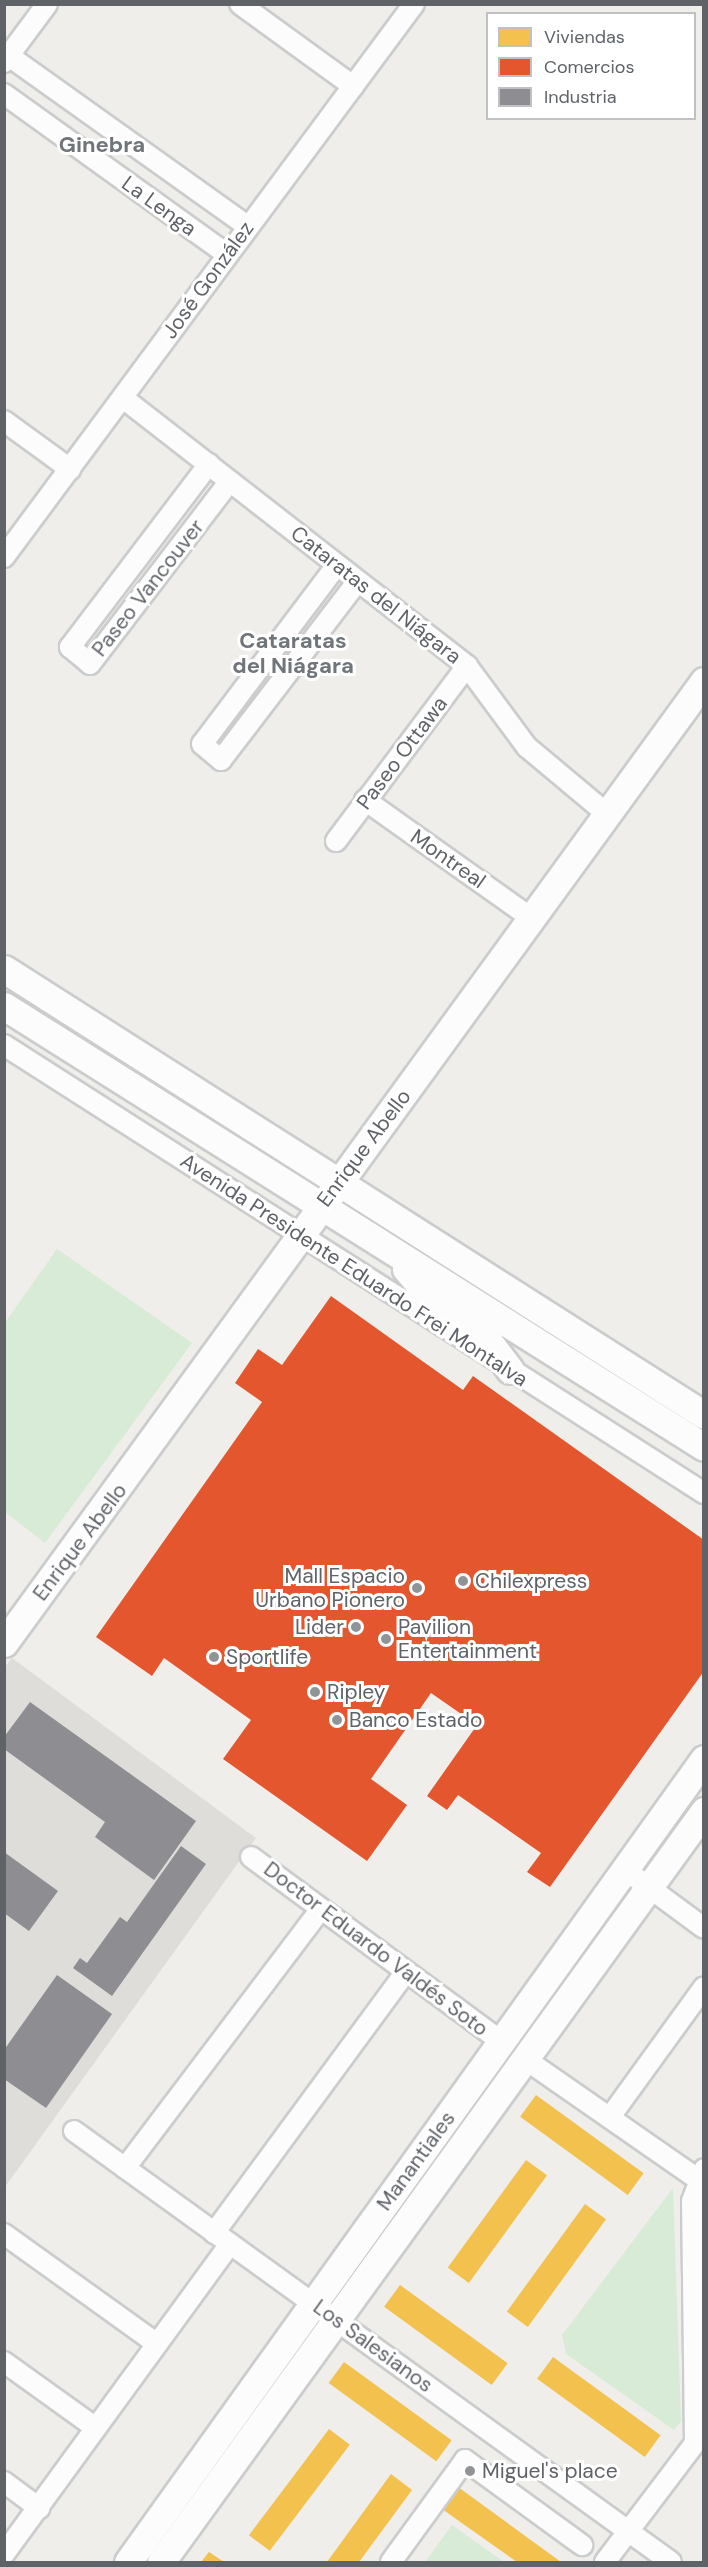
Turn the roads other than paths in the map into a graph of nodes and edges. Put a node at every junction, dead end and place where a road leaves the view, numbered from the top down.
1 (47, 4) edge
2 (240, 4) edge
3 (414, 4) edge
4 (7, 59) edge
5 (353, 86) junction
6 (4, 94) edge
7 (247, 226) junction
8 (227, 254) junction
9 (123, 398) junction
10 (4, 422) edge
11 (209, 464) junction
12 (70, 468) junction
13 (230, 481) junction
14 (4, 557) edge
15 (337, 565) junction
16 (358, 581) junction
17 (467, 666) junction
18 (704, 681) edge
19 (365, 800) junction
20 (607, 814) junction
21 (336, 841) dead end
22 (531, 918) junction
23 (4, 969) edge
24 (4, 1005) edge
25 (4, 1045) edge
26 (340, 1184) junction
27 (322, 1205) junction
28 (298, 1234) junction
29 (394, 1250) junction
30 (510, 1370) junction
31 (704, 1415) edge
32 (704, 1446) edge
33 (704, 1493) edge
34 (4, 1643) edge
35 (704, 1759) edge
36 (704, 1811) edge
37 (251, 1857) dead end
38 (624, 1869) junction
39 (648, 1888) junction
40 (321, 1909) junction
41 (704, 1928) edge
42 (404, 1974) junction
43 (704, 1987) edge
44 (501, 2042) junction
45 (525, 2059) junction
46 (610, 2117) junction
47 (74, 2131) dead end
48 (124, 2168) junction
49 (700, 2174) edge
50 (698, 2205) edge
51 (4, 2234) edge
52 (222, 2238) junction
53 (314, 2303) junction
54 (336, 2320) junction
55 (698, 2332) edge
56 (157, 2344) junction
57 (4, 2362) edge
58 (96, 2428) junction
59 (699, 2446) edge
60 (4, 2482) edge
61 (39, 2508) junction
62 (628, 2531) junction
63 (582, 2545) dead end
64 (4, 2554) edge
65 (128, 2562) edge
66 (161, 2562) edge
67 (391, 2562) edge
68 (605, 2562) edge
69 (671, 2562) edge

1 - 4 street
2 - 5 street
3 - 5 street, José González
4 - 7 street, La Lenga
5 - 7 street, José González
6 - 8 street, La Lenga
7 - 8 street, José González
8 - 9 street, José González
9 - 11 street, Cataratas del Niágara
9 - 12 street, José González
10 - 12 street
11 - 13 street, Cataratas del Niágara
11 - 13 street, Paseo Vancouver
12 - 14 street, José González
13 - 15 street, Cataratas del Niágara
15 - 16 street, Cataratas del Niágara
15 - 16 street
16 - 17 street, Cataratas del Niágara
17 - 19 street, Paseo Ottawa
17 - 20 street, Cataratas del Niágara
18 - 20 street, Enrique Abello
19 - 21 street, Paseo Ottawa
19 - 22 street, Montreal
20 - 22 street, Enrique Abello
22 - 26 street, Enrique Abello
23 - 26 street
24 - 27 street, Avenida Presidente Eduardo Frei Montalva
25 - 28 street, Avenida Presidente Eduardo Frei Montalva
26 - 27 street, Enrique Abello
26 - 31 street
27 - 28 street, Enrique Abello
27 - 29 street, Avenida Presidente Eduardo Frei Montalva
28 - 30 street, Avenida Presidente Eduardo Frei Montalva
28 - 34 street, Enrique Abello
29 - 30 street
29 - 32 street, Avenida Presidente Eduardo Frei Montalva
30 - 33 street, Avenida Presidente Eduardo Frei Montalva
35 - 38 street, Manantiales
36 - 39 street, Manantiales
37 - 40 street, Doctor Eduardo Valdés Soto
38 - 39 street
38 - 44 street, Manantiales
39 - 41 street
39 - 45 street, Manantiales
40 - 42 street, Doctor Eduardo Valdés Soto
40 - 48 street
42 - 44 street, Doctor Eduardo Valdés Soto
42 - 52 street
43 - 46 street
44 - 53 street, Manantiales
45 - 46 street
45 - 54 street, Manantiales
46 - 49 street
47 - 48 street, Los Salesianos
48 - 52 street, Los Salesianos
49 - 50 street
50 - 55 street
51 - 56 street
52 - 53 street, Los Salesianos
52 - 56 street
53 - 54 street, Los Salesianos
53 - 65 street, Manantiales
54 - 62 street, Los Salesianos
54 - 66 street, Manantiales
55 - 59 street
56 - 58 street
57 - 58 street
58 - 61 street
59 - 62 street
60 - 61 street
61 - 64 street
62 - 68 street
62 - 69 street, Los Salesianos
63 - 67 street

